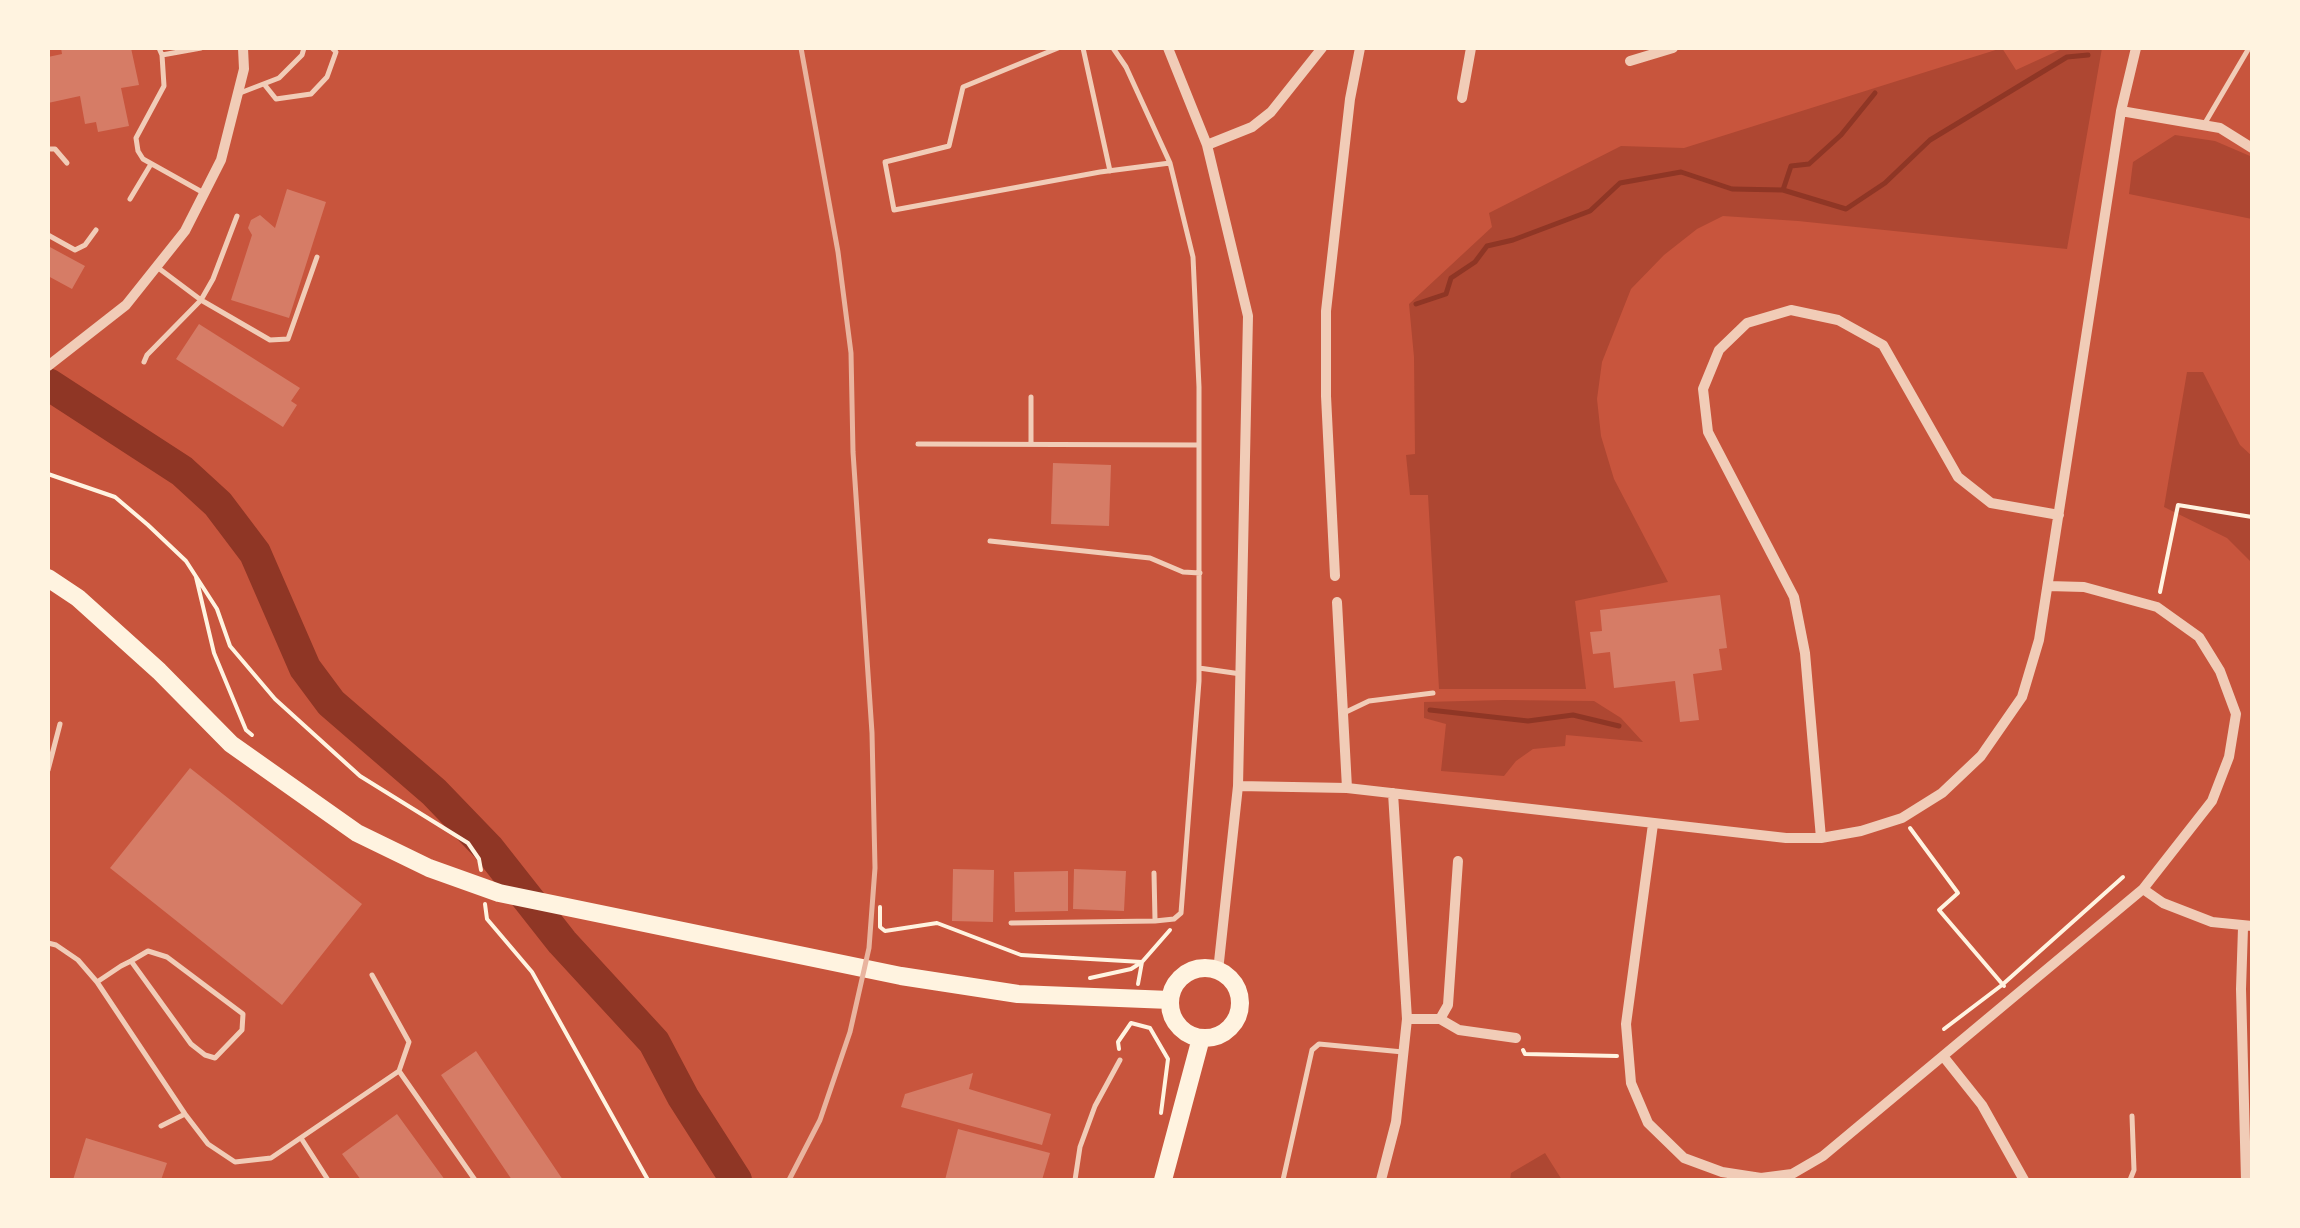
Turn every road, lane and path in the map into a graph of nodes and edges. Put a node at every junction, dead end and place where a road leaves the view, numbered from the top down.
1 (159, 48) edge
2 (201, 48) edge
3 (243, 48) edge
4 (304, 48) edge
5 (332, 48) edge
6 (1058, 48) edge
7 (1083, 48) edge
8 (1113, 48) edge
9 (1168, 48) edge
10 (1322, 48) edge
11 (1360, 48) edge
12 (1472, 48) edge
13 (1673, 48) edge
14 (2136, 48) edge
15 (2249, 48) edge
16 (162, 56) junction
17 (1630, 62) dead end
18 (264, 84) junction
19 (238, 94) junction
20 (1462, 98) dead end
21 (2121, 110) junction
22 (2204, 125) junction
23 (1207, 145) junction
24 (2252, 148) edge
25 (48, 149) edge
26 (67, 163) dead end
27 (1170, 163) junction
28 (151, 164) junction
29 (1110, 171) junction
30 (205, 193) junction
31 (130, 199) dead end
32 (236, 216) dead end
33 (96, 230) dead end
34 (48, 235) edge
35 (317, 257) dead end
36 (156, 267) junction
37 (201, 300) junction
38 (144, 362) dead end
39 (48, 366) edge
40 (1031, 397) dead end
41 (918, 444) dead end
42 (1198, 445) junction
43 (1030, 446) junction
44 (48, 474) edge
45 (2059, 515) junction
46 (2252, 517) edge
47 (990, 541) dead end
48 (1200, 573) junction
49 (1336, 576) dead end
50 (196, 577) junction
51 (48, 578) edge
52 (2048, 586) junction
53 (1337, 602) dead end
54 (2157, 607) junction
55 (1199, 668) junction
56 (1241, 674) junction
57 (1433, 693) dead end
58 (1343, 713) junction
59 (60, 724) dead end
60 (260, 742) dead end
61 (48, 770) edge
62 (1238, 786) junction
63 (1347, 788) junction
64 (1393, 793) junction
65 (1902, 818) junction
66 (1653, 824) junction
67 (1822, 838) junction
68 (1458, 860) dead end
69 (1154, 873) dead end
70 (481, 874) dead end
71 (2123, 876) dead end
72 (2142, 888) junction
73 (483, 889) dead end
74 (880, 906) dead end
75 (1155, 921) junction
76 (1011, 923) dead end
77 (2248, 927) edge
78 (48, 943) edge
79 (131, 961) junction
80 (1218, 971) junction
81 (372, 975) dead end
82 (1077, 979) dead end
83 (98, 982) junction
84 (2002, 985) junction
85 (1170, 1000) junction
86 (1440, 1018) junction
87 (1407, 1019) junction
88 (1131, 1023) dead end
89 (1944, 1029) dead end
90 (1201, 1038) junction
91 (1516, 1038) joint
92 (1405, 1052) junction
93 (1628, 1056) junction
94 (1943, 1056) junction
95 (1120, 1060) dead end
96 (400, 1071) junction
97 (185, 1114) junction
98 (2132, 1116) dead end
99 (160, 1126) dead end
100 (1159, 1129) dead end
101 (300, 1138) junction
102 (328, 1180) edge
103 (475, 1180) edge
104 (648, 1180) edge
105 (1075, 1180) edge
106 (1162, 1180) edge
107 (1283, 1180) edge
108 (1381, 1180) edge
109 (2024, 1180) edge
110 (2130, 1180) edge
111 (2246, 1180) edge

1 - 16 lane
2 - 16 lane
3 - 19 street
4 - 18 lane
5 - 18 lane
6 - 29 lane
7 - 29 lane
8 - 27 lane
9 - 23 street
10 - 23 street
11 - 49 street
12 - 20 street
13 - 17 street
14 - 21 street
15 - 22 lane
16 - 28 lane
18 - 19 lane
19 - 30 street
21 - 22 street
21 - 45 street
22 - 24 street
23 - 56 street
25 - 26 lane
27 - 29 lane
27 - 42 lane
28 - 30 lane
28 - 31 lane
30 - 36 street
32 - 37 lane
33 - 34 lane
35 - 37 lane
36 - 37 lane
36 - 39 street
37 - 38 lane
40 - 43 lane
41 - 43 lane
42 - 43 lane
42 - 48 lane
44 - 50 path
45 - 52 street
45 - 67 street
46 - 54 path
47 - 48 lane
48 - 55 lane
50 - 60 path
50 - 70 path
51 - 85 main road
52 - 54 street
52 - 65 street
53 - 58 street
54 - 72 street
55 - 56 lane
55 - 75 lane
56 - 62 street
57 - 58 lane
58 - 63 street
59 - 61 lane
62 - 63 street
62 - 80 street
63 - 64 street
64 - 66 street
64 - 87 street
65 - 67 street
65 - 84 path
66 - 67 street
66 - 93 street
68 - 86 street
69 - 75 lane
71 - 84 path
72 - 77 street
72 - 94 street
73 - 104 path
74 - 82 path
75 - 76 lane
77 - 111 street
78 - 83 lane
79 - 79 lane
79 - 83 lane
80 - 85 main road
80 - 90 main road
81 - 96 lane
83 - 97 lane
84 - 89 path
85 - 90 main road
86 - 87 street
86 - 91 street
87 - 92 street
88 - 100 path
90 - 106 main road
91 - 93 path
92 - 107 lane
92 - 108 street
93 - 94 street
94 - 109 street
95 - 105 lane
96 - 101 lane
96 - 103 lane
97 - 99 lane
97 - 101 lane
98 - 110 lane
101 - 102 lane

